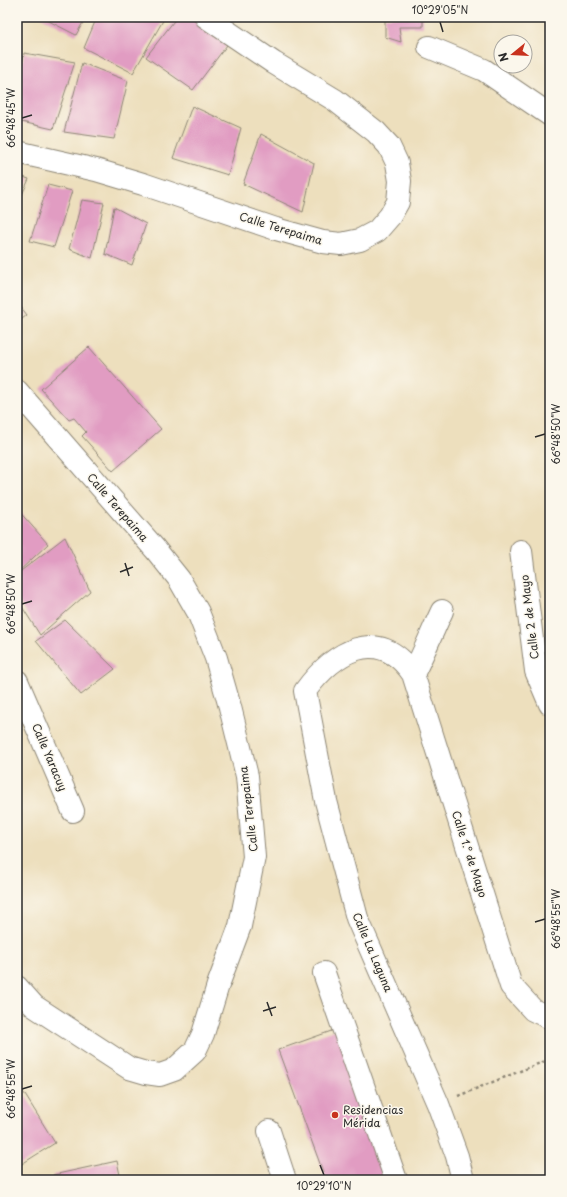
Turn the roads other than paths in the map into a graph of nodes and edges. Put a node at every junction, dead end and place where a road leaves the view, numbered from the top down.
1 (206, 17) edge
2 (429, 47) dead end
3 (550, 115) edge
4 (17, 152) edge
5 (17, 391) edge
6 (521, 551) dead end
7 (442, 611) dead end
8 (413, 674) junction
9 (17, 681) edge
10 (550, 704) edge
11 (73, 811) dead end
12 (324, 973) dead end
13 (17, 987) edge
14 (550, 1018) edge
15 (269, 1131) dead end
16 (285, 1180) edge
17 (396, 1180) edge
18 (463, 1180) edge

1 - 4 street, Calle Terepaima
2 - 3 street
5 - 13 street, Calle Terepaima
6 - 10 street, Calle 2 de Mayo
7 - 8 street
8 - 14 street, Calle 1.° de Mayo
8 - 18 street, Calle La Laguna
9 - 11 street, Calle Yaracuy
12 - 17 street
15 - 16 street

